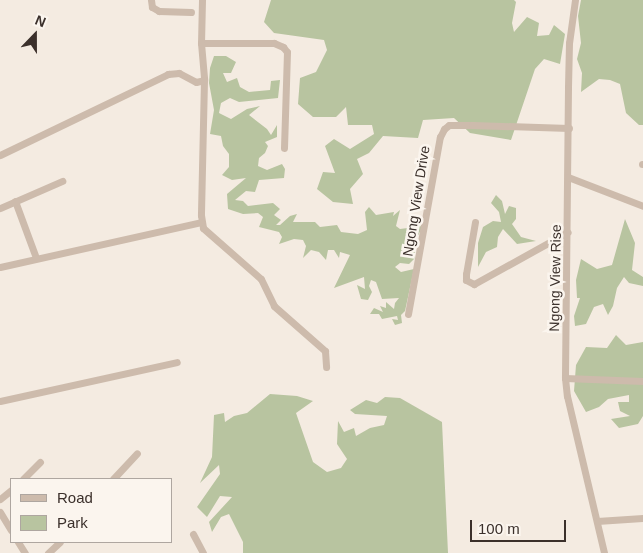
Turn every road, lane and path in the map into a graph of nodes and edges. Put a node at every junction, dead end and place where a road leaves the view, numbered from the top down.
1 (151, 0) edge
2 (202, 0) edge
3 (575, 0) edge
4 (191, 12) dead end
5 (201, 44) junction
6 (204, 80) junction
7 (569, 128) junction
8 (284, 148) dead end
9 (0, 155) edge
10 (568, 177) junction
11 (62, 181) dead end
12 (15, 201) junction
13 (643, 206) edge
14 (0, 208) edge
15 (201, 222) junction
16 (475, 222) dead end
17 (568, 232) junction
18 (35, 255) dead end
19 (0, 267) edge
20 (408, 314) dead end
21 (178, 362) dead end
22 (326, 366) dead end
23 (565, 378) junction
24 (643, 381) edge
25 (0, 401) edge
26 (137, 454) dead end
27 (40, 462) dead end
28 (24, 478) edge
29 (114, 478) edge
30 (10, 491) edge
31 (0, 499) edge
32 (0, 512) edge
33 (643, 518) edge
34 (597, 521) junction
35 (10, 528) edge
36 (193, 534) dead end
37 (59, 543) edge
38 (48, 553) edge
39 (203, 553) edge
40 (604, 553) edge

1 - 4 street
2 - 5 street
3 - 7 street, Ngong View Rise
5 - 6 street
5 - 8 street
6 - 9 street
6 - 15 street
7 - 10 street, Ngong View Rise
7 - 20 street, Ngong View Drive
10 - 13 street
10 - 17 street, Ngong View Rise
11 - 12 street
12 - 14 street
12 - 18 street
15 - 19 street
15 - 22 street
16 - 17 street
17 - 23 street, Ngong View Rise
21 - 25 street
23 - 24 street
23 - 34 street, Ngong View Rise
26 - 29 street
27 - 28 street
30 - 31 street
32 - 35 street
33 - 34 street
34 - 40 street, Ngong View Rise
36 - 39 street
37 - 38 street

